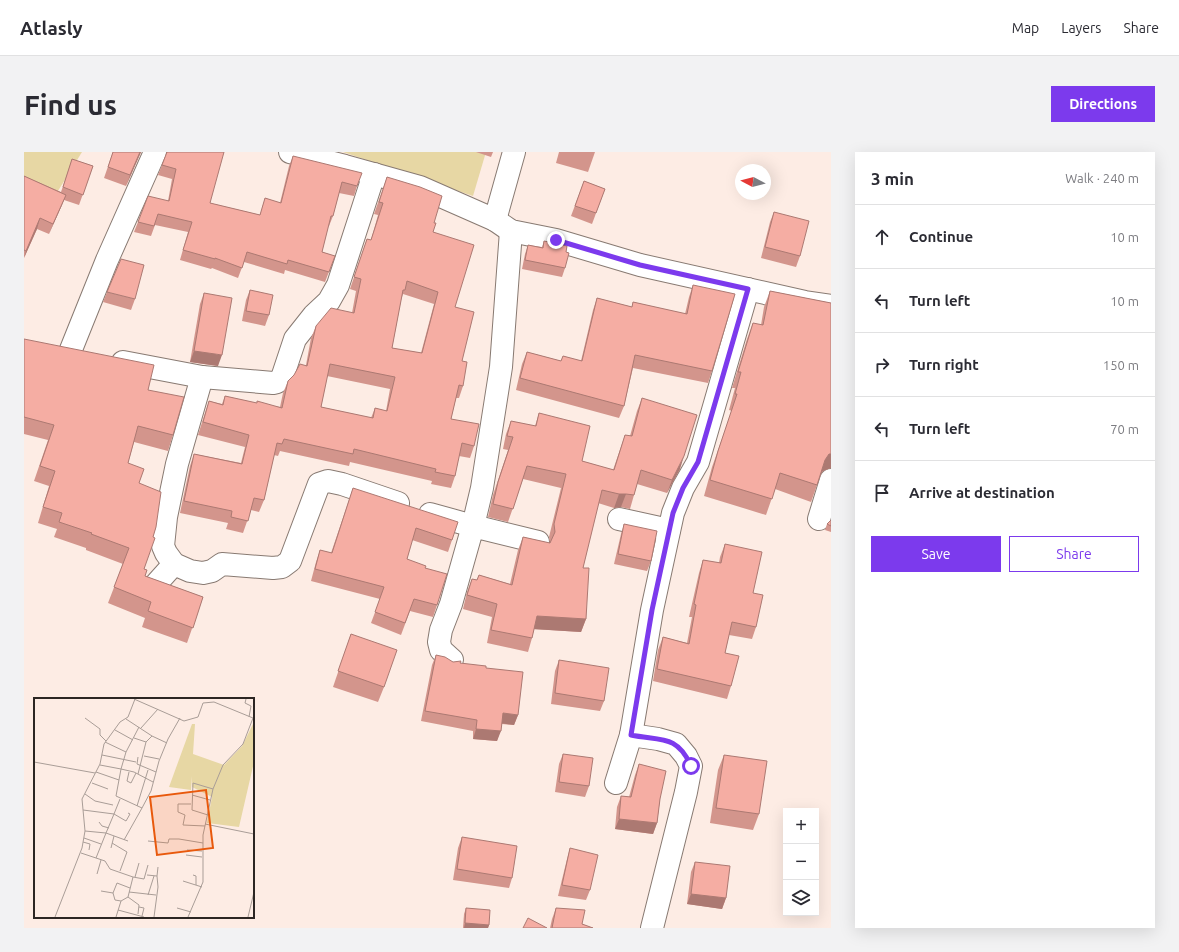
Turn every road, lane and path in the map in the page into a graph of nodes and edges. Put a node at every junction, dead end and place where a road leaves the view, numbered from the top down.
1 (155, 152) edge
2 (290, 152) edge
3 (514, 152) edge
4 (374, 174) junction
5 (503, 225) junction
6 (748, 289) junction
7 (831, 306) edge
8 (47, 348) edge
9 (70, 352) junction
10 (202, 377) junction
11 (831, 480) edge
12 (620, 519) dead end
13 (819, 519) dead end
14 (473, 526) junction
15 (669, 530) junction
16 (538, 542) edge
17 (174, 564) junction
18 (156, 584) edge
19 (452, 660) edge
20 (633, 726) junction
21 (616, 783) dead end
22 (652, 928) edge

1 - 9 street
2 - 4 street
3 - 5 street
4 - 5 street
4 - 10 street
5 - 6 street
5 - 14 street
6 - 7 street
6 - 15 street
8 - 9 street
9 - 10 street
10 - 17 street
11 - 13 street
12 - 15 street
14 - 16 street
14 - 17 street
14 - 19 street
15 - 20 street
17 - 18 street
20 - 21 street
20 - 22 street

